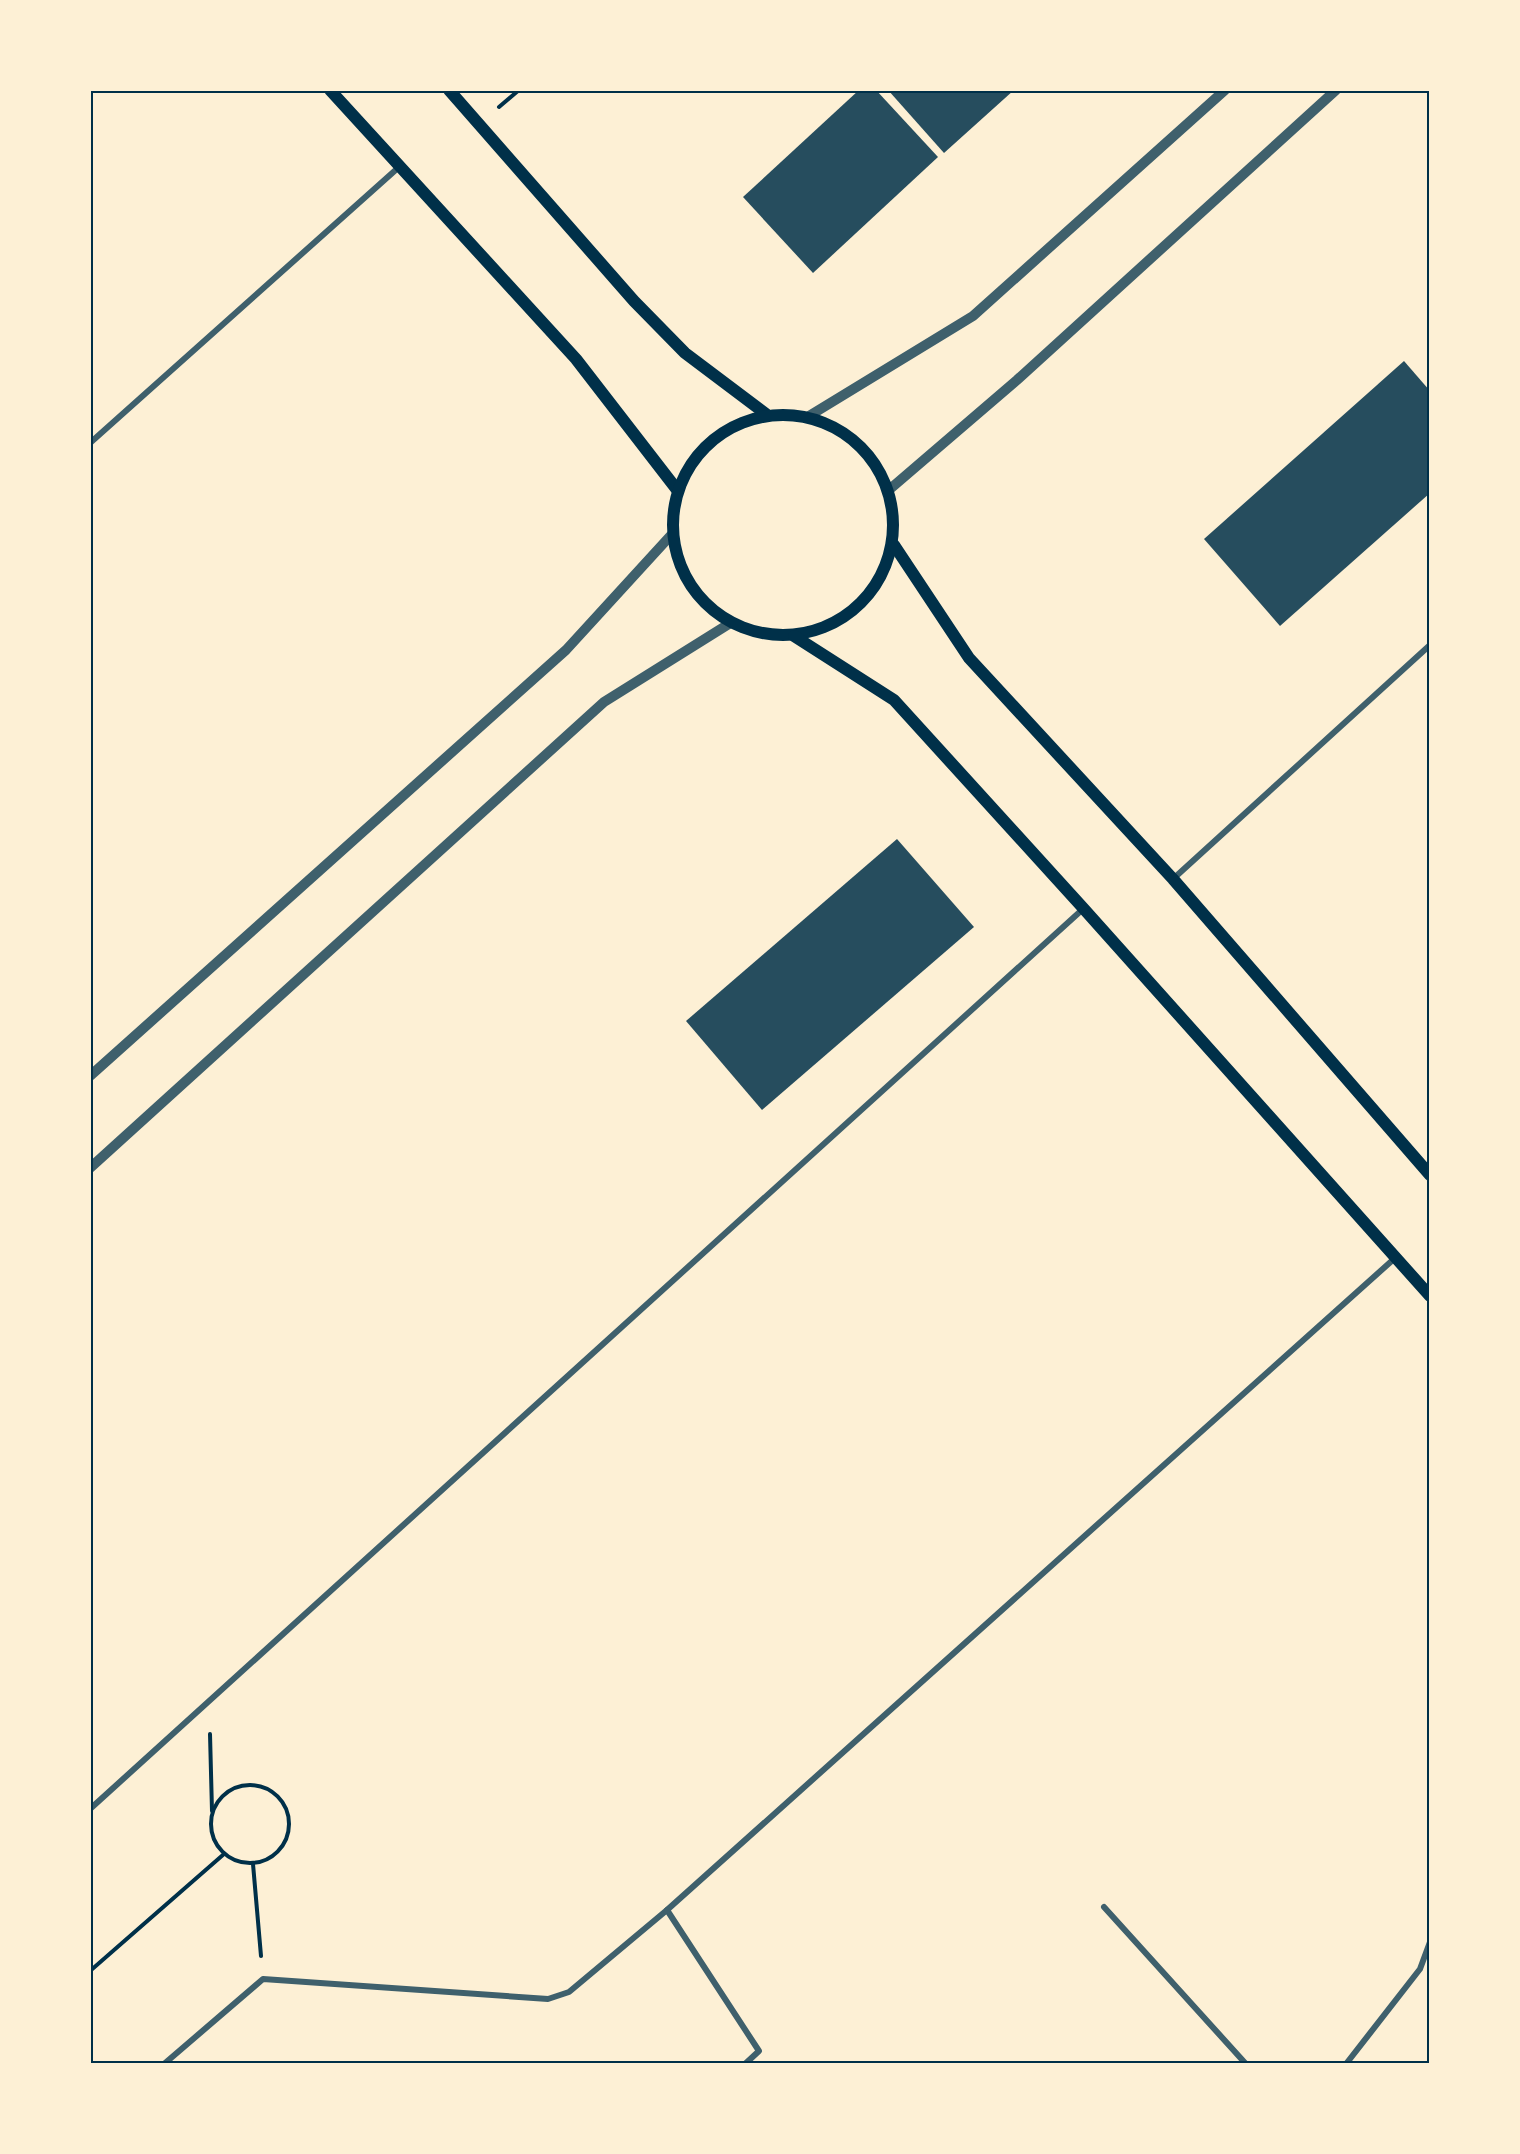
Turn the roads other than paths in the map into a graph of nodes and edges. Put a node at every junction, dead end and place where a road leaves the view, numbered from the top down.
1 (330, 90) edge
2 (449, 90) edge
3 (1225, 90) edge
4 (1336, 90) edge
5 (399, 167) junction
6 (766, 414) junction
7 (809, 416) junction
8 (90, 442) edge
9 (890, 489) junction
10 (678, 491) junction
11 (673, 533) junction
12 (894, 545) junction
13 (732, 622) junction
14 (794, 636) junction
15 (1430, 645) edge
16 (1173, 879) junction
17 (1084, 909) junction
18 (90, 1076) edge
19 (90, 1168) edge
20 (1430, 1175) edge
21 (1395, 1258) junction
22 (1430, 1296) edge
23 (90, 1809) edge
24 (1104, 1906) dead end
25 (667, 1910) junction
26 (1430, 1942) edge
27 (164, 2064) edge
28 (745, 2064) edge
29 (1246, 2064) edge
30 (1346, 2064) edge

1 - 5 main road
2 - 6 main road
3 - 7 street
4 - 9 street
5 - 8 street
5 - 10 main road
6 - 7 main road
6 - 10 main road
7 - 9 main road
9 - 12 main road
10 - 11 main road
11 - 13 main road
11 - 18 street
12 - 14 main road
12 - 16 main road
13 - 14 main road
13 - 19 street
14 - 17 main road
15 - 16 street
16 - 20 main road
17 - 21 main road
17 - 23 street
21 - 22 main road
21 - 25 street
24 - 29 street
25 - 27 street
25 - 28 street
26 - 30 street

